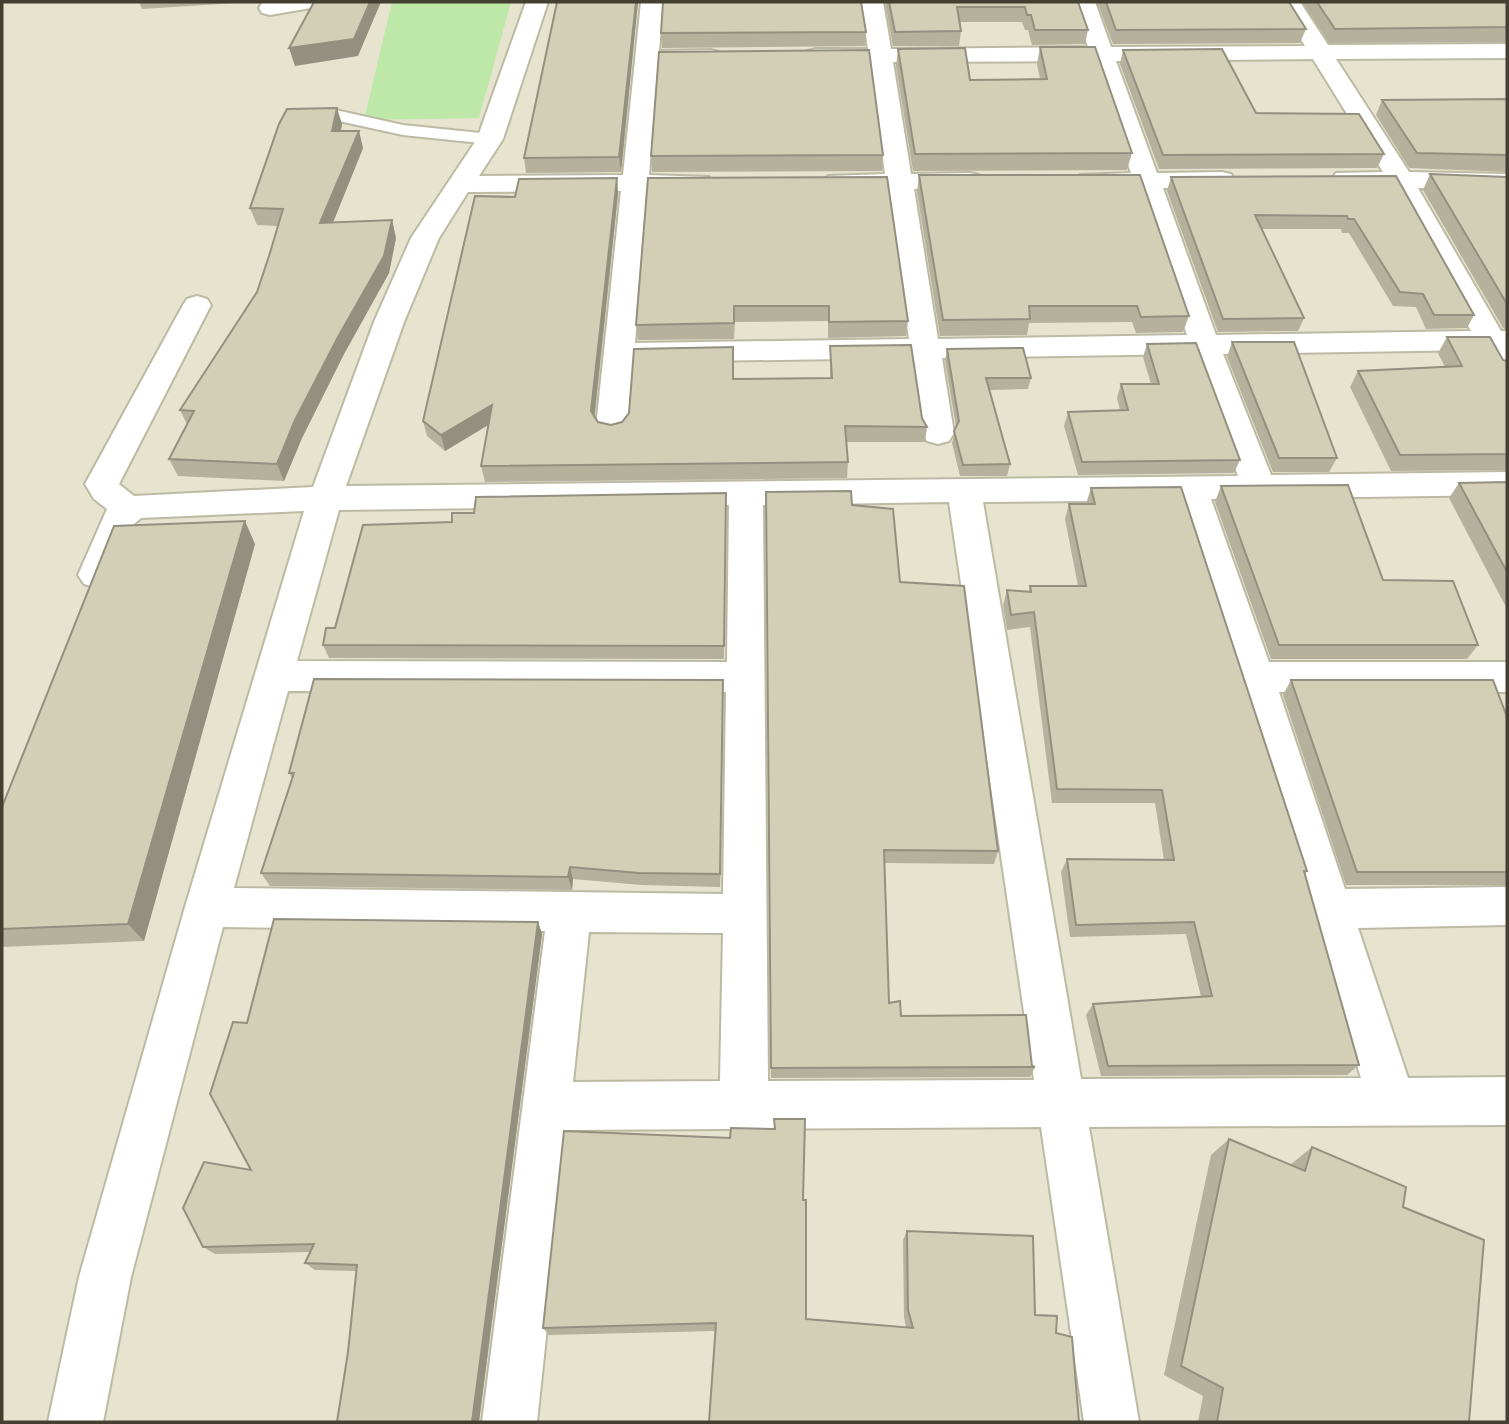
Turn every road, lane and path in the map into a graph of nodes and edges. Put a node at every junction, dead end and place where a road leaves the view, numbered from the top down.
1 (309, 2) edge
2 (537, 2) edge
3 (652, 2) edge
4 (872, 2) edge
5 (1084, 2) edge
6 (1289, 2) edge
7 (271, 8) dead end
8 (1507, 51) edge
9 (1321, 53) junction
10 (1101, 54) junction
11 (880, 56) junction
12 (729, 57) edge
13 (798, 57) edge
14 (647, 58) junction
15 (331, 114) edge
16 (490, 139) junction
17 (1399, 179) junction
18 (1149, 180) junction
19 (1246, 180) edge
20 (1316, 180) edge
21 (899, 181) junction
22 (996, 181) edge
23 (1065, 181) edge
24 (816, 182) edge
25 (1507, 182) edge
26 (635, 183) junction
27 (719, 183) edge
28 (461, 184) junction
29 (197, 304) dead end
30 (1498, 340) edge
31 (1205, 345) junction
32 (925, 350) junction
33 (619, 353) junction
34 (1507, 368) edge
35 (612, 427) edge
36 (938, 433) dead end
37 (1507, 484) edge
38 (1259, 487) junction
39 (1190, 488) junction
40 (964, 491) junction
41 (746, 493) junction
42 (325, 498) junction
43 (129, 509) junction
44 (83, 609) edge
45 (274, 676) junction
46 (745, 677) junction
47 (1255, 677) junction
48 (1507, 677) edge
49 (1507, 906) edge
50 (207, 907) junction
51 (1331, 909) junction
52 (569, 912) junction
53 (745, 914) junction
54 (1507, 1101) edge
55 (1392, 1102) junction
56 (1062, 1103) junction
57 (744, 1105) junction
58 (545, 1106) junction
59 (75, 1422) edge
60 (509, 1422) edge
61 (1112, 1422) edge

1 - 7 street
2 - 16 street
3 - 14 street
4 - 11 street
5 - 10 street
6 - 9 street
8 - 9 street
9 - 10 street
9 - 17 street
10 - 11 street
10 - 18 street
11 - 13 street
11 - 21 street
12 - 14 street
14 - 26 street
15 - 16 lane
16 - 28 street
17 - 20 street
17 - 25 street
17 - 30 street
18 - 19 street
18 - 23 street
18 - 31 street
21 - 22 street
21 - 24 street
21 - 32 street
26 - 27 street
26 - 28 street
26 - 33 street
28 - 42 street
29 - 43 street
30 - 31 street
30 - 34 street
31 - 32 street
31 - 38 street
32 - 33 street
32 - 36 street
33 - 35 street
37 - 38 street
38 - 39 street
39 - 40 street
39 - 47 street
40 - 41 street
40 - 56 street
41 - 42 street
41 - 46 street
42 - 43 street
42 - 45 street
43 - 44 street
45 - 46 street
45 - 50 street
46 - 53 street
47 - 48 street
47 - 51 street
49 - 51 street
50 - 52 street
50 - 59 street
51 - 55 street
52 - 53 street
52 - 58 street
53 - 57 street
54 - 55 street
55 - 56 street
56 - 57 street
56 - 61 street
57 - 58 street
58 - 60 street

